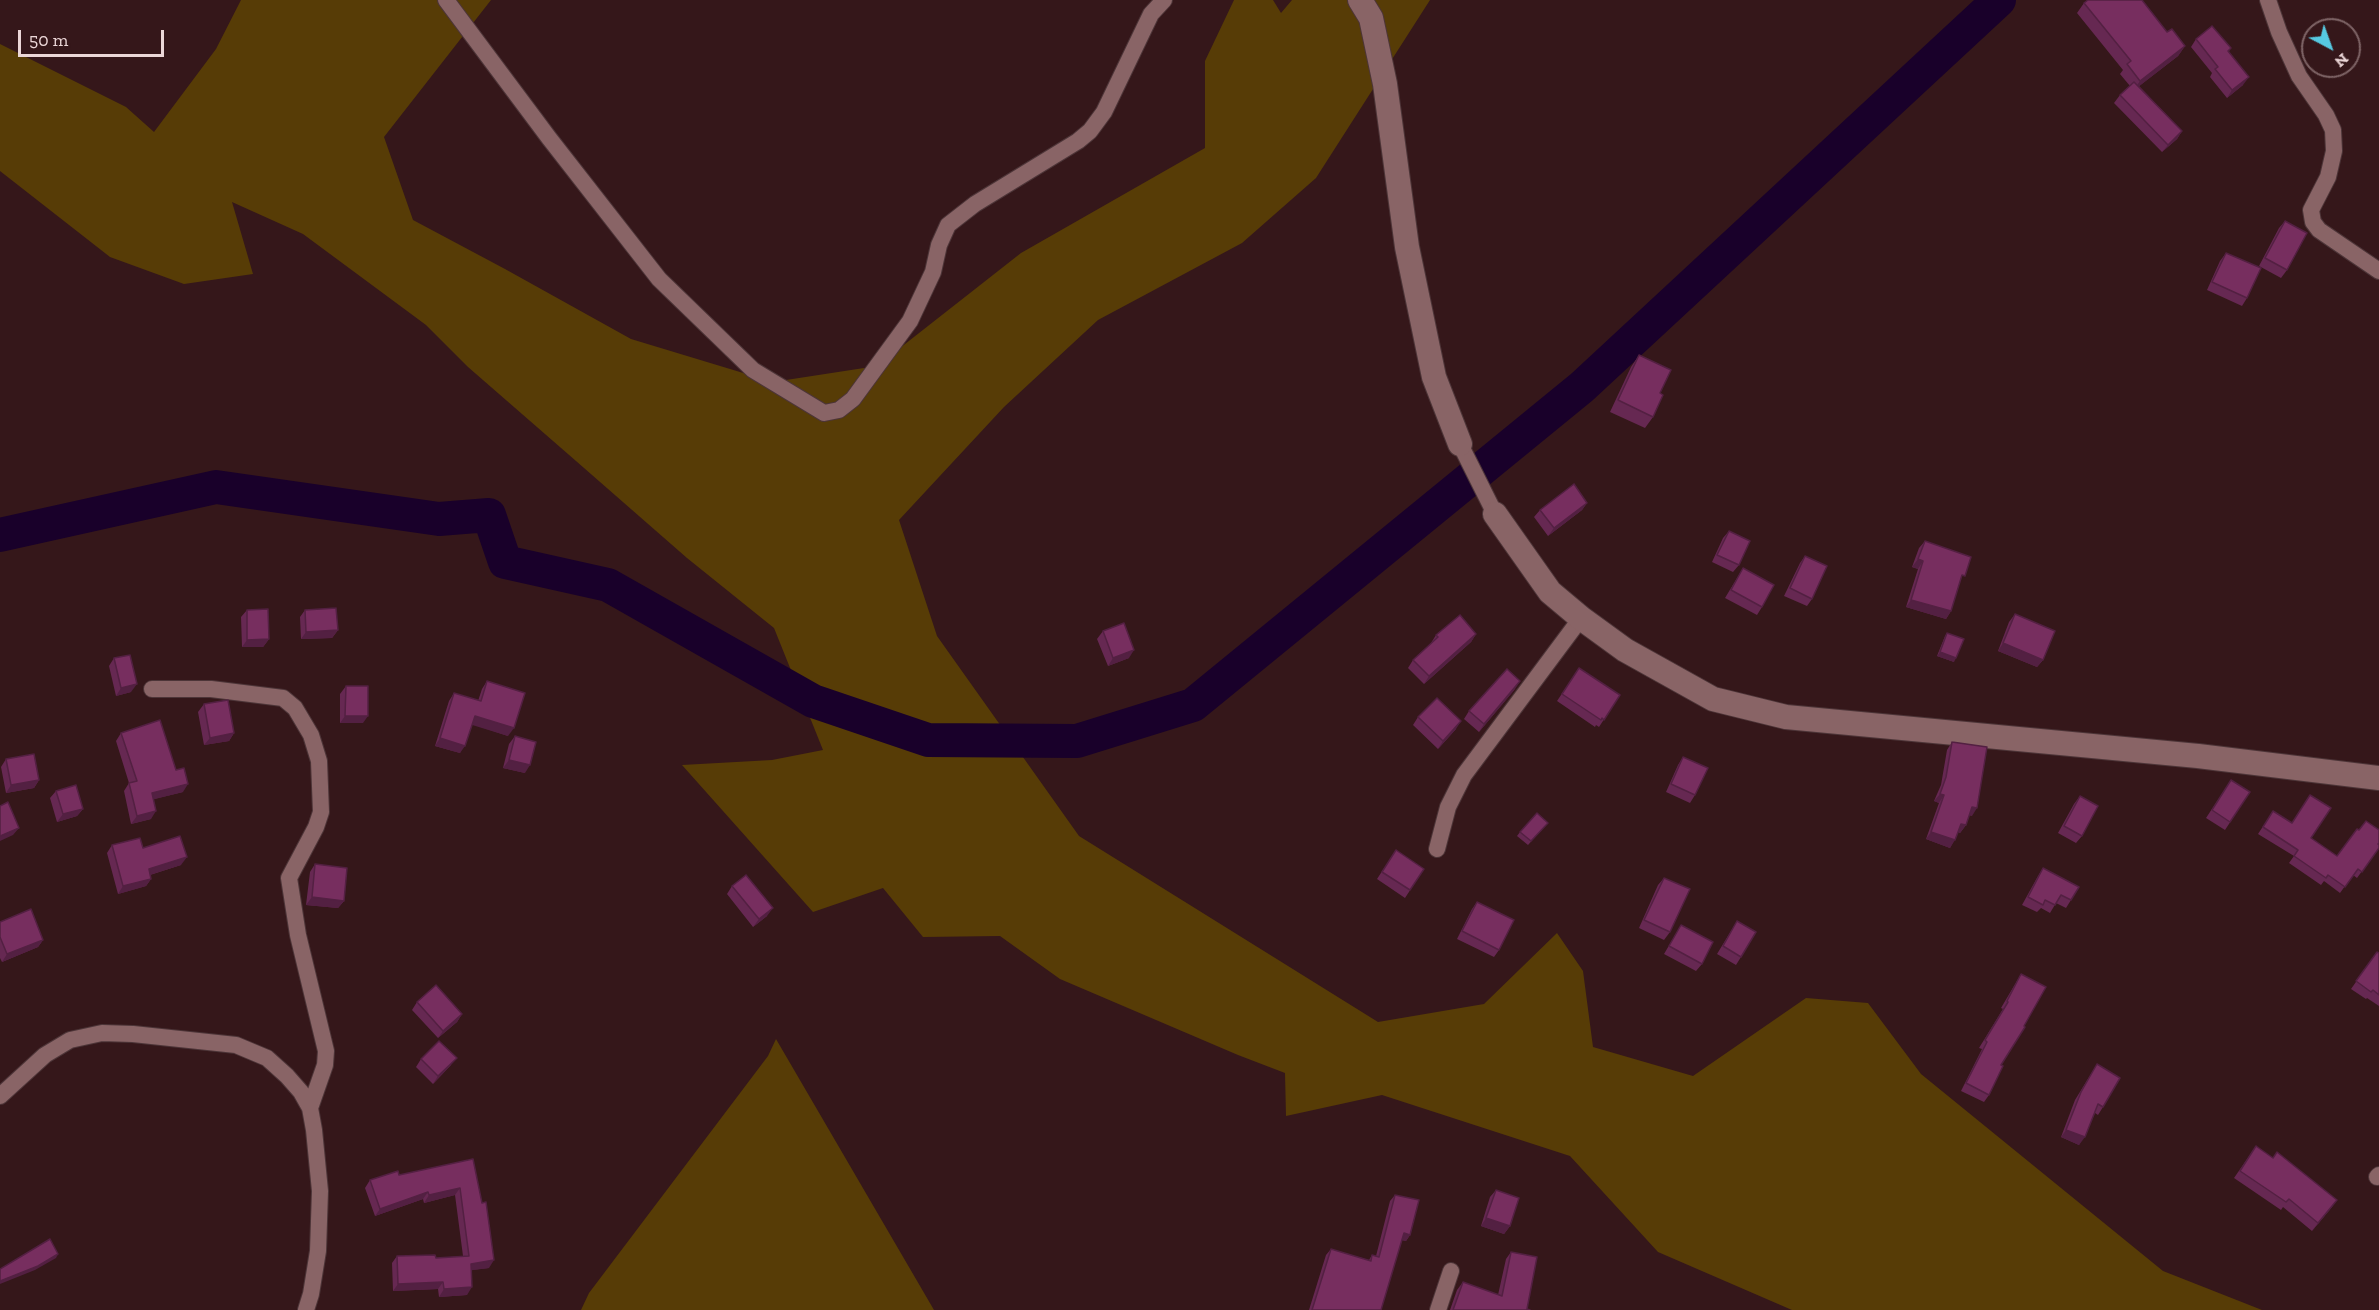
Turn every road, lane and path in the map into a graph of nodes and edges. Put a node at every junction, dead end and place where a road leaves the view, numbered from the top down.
1 (446, 0) edge
2 (1164, 0) edge
3 (1360, 0) edge
4 (2268, 0) edge
5 (2379, 271) edge
6 (1460, 444) joint
7 (1495, 514) joint
8 (1581, 618) junction
9 (152, 689) dead end
10 (2379, 778) edge
11 (1437, 849) dead end
12 (0, 1096) edge
13 (310, 1108) junction
14 (1451, 1271) dead end
15 (306, 1310) edge
16 (1438, 1310) edge

1 - 2 street
3 - 6 street
4 - 5 street
6 - 7 street
7 - 8 street
8 - 10 street
8 - 11 street
9 - 13 street
12 - 13 street
13 - 15 street
14 - 16 street

